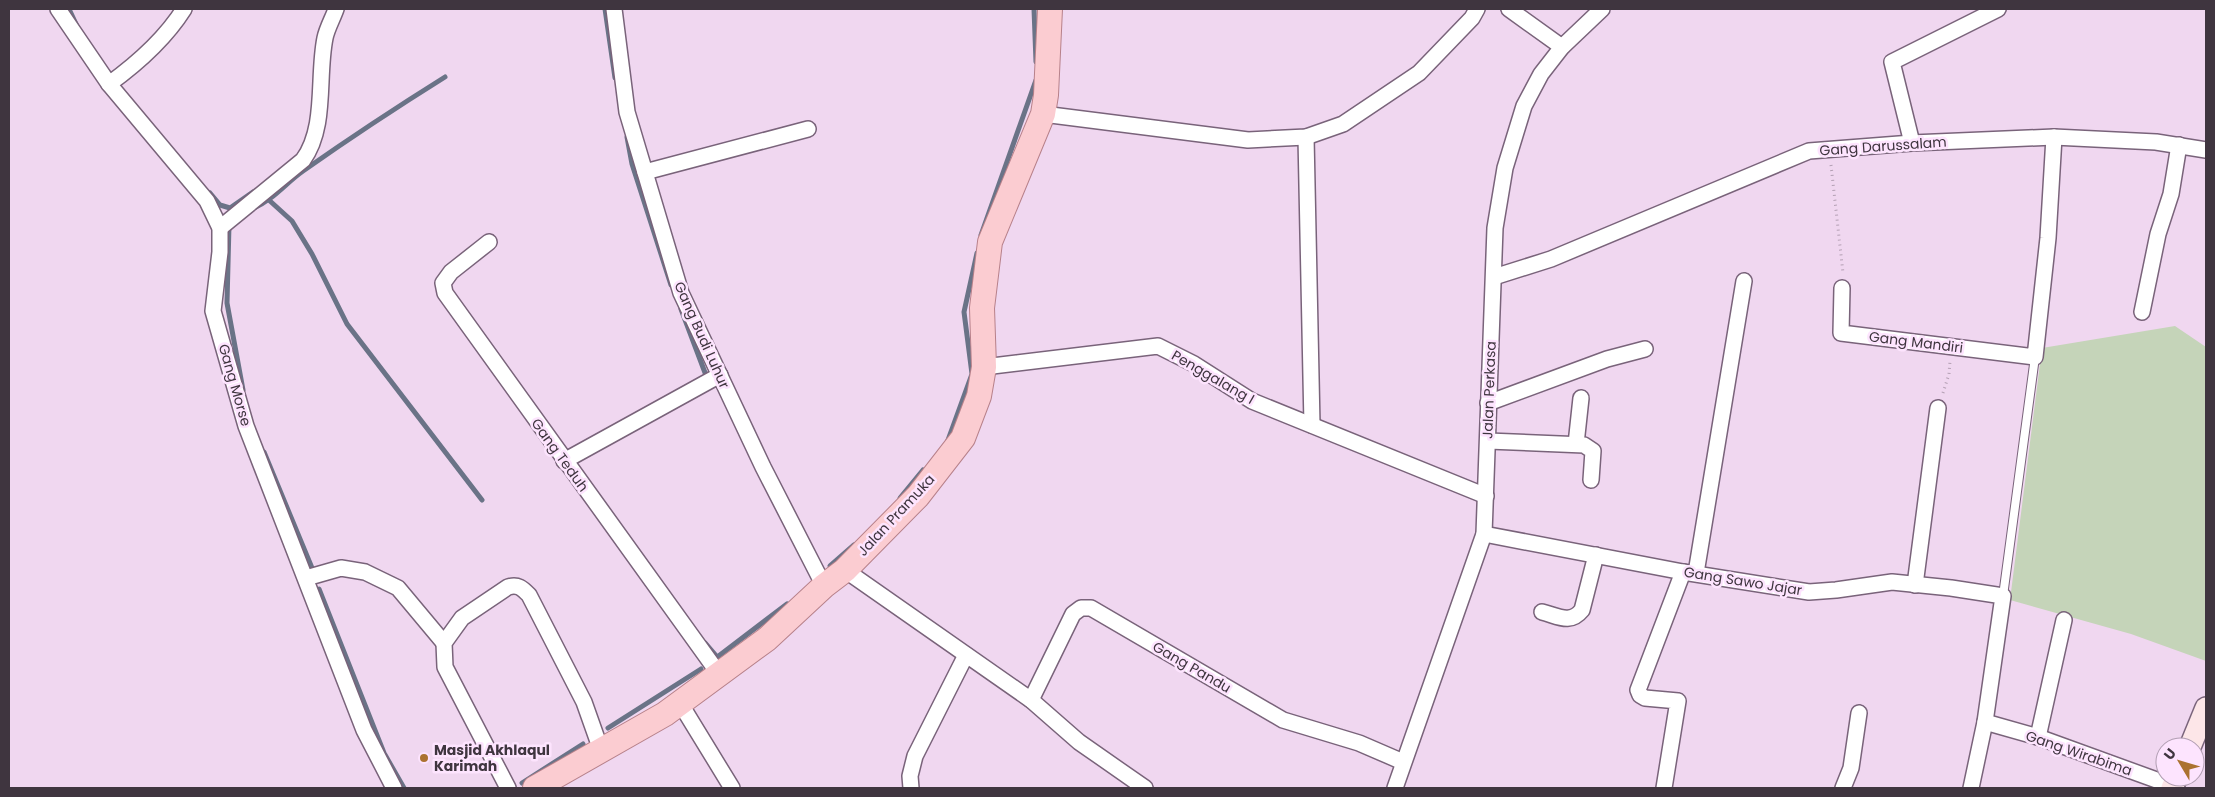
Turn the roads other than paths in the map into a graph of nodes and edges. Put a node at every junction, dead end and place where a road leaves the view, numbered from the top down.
1 (58, 9) edge
2 (184, 9) edge
3 (336, 9) edge
4 (614, 9) edge
5 (1050, 9) edge
6 (1477, 9) edge
7 (1509, 9) edge
8 (1602, 9) edge
9 (1998, 9) edge
10 (1562, 47) junction
11 (109, 84) junction
12 (1043, 114) junction
13 (808, 129) dead end
14 (1306, 137) junction
15 (2054, 138) junction
16 (1912, 143) junction
17 (2179, 145) junction
18 (2206, 150) edge
19 (645, 172) junction
20 (220, 228) junction
21 (489, 242) dead end
22 (1494, 277) junction
23 (1744, 281) dead end
24 (1842, 288) road end
25 (2142, 312) dead end
26 (1645, 349) dead end
27 (2035, 356) junction
28 (984, 367) junction
29 (720, 375) junction
30 (1581, 398) dead end
31 (1488, 403) junction
32 (1938, 408) road end
33 (1312, 425) junction
34 (1488, 441) junction
35 (1576, 444) junction
36 (564, 461) junction
37 (1591, 480) dead end
38 (1486, 496) junction
39 (1484, 534) junction
40 (1596, 555) junction
41 (845, 570) junction
42 (1689, 572) junction
43 (306, 578) junction
44 (1915, 585) junction
45 (824, 586) junction
46 (2003, 596) junction
47 (1542, 612) dead end
48 (2064, 620) dead end
49 (444, 643) junction
50 (966, 655) junction
51 (718, 674) junction
52 (1031, 700) junction
53 (680, 703) junction
54 (2206, 708) edge
55 (1859, 714) dead end
56 (1985, 722) junction
57 (2038, 737) junction
58 (2194, 737) edge
59 (601, 750) junction
60 (1403, 762) junction
61 (2155, 777) edge
62 (394, 788) edge
63 (508, 788) edge
64 (535, 788) edge
65 (732, 788) edge
66 (911, 788) edge
67 (1146, 788) edge
68 (1395, 788) edge
69 (1664, 788) edge
70 (1843, 788) edge
71 (1971, 788) edge

1 - 11 street, Gang Morse
2 - 11 street
3 - 20 street
4 - 19 street, Gang Budi Luhur
5 - 12 main road, Jalan Pramuka
6 - 14 street
7 - 10 street
8 - 10 street, Jalan Perkasa
9 - 16 street
10 - 22 street, Jalan Perkasa
11 - 20 street, Gang Morse
12 - 14 street
12 - 28 main road, Jalan Pramuka
13 - 19 street
14 - 33 street
15 - 16 street, Gang Darussalam
15 - 17 street, Gang Darussalam
15 - 27 street
16 - 22 street, Gang Darussalam
17 - 18 street, Gang Darussalam
17 - 25 street
19 - 29 street, Gang Budi Luhur
20 - 43 street, Gang Morse
21 - 36 street, Gang Teduh
22 - 31 street, Jalan Perkasa
23 - 42 street
24 - 27 street, Gang Mandiri
26 - 31 street
27 - 46 lane
28 - 33 street, Penggalang I
28 - 41 main road, Jalan Pramuka
29 - 36 street
29 - 45 street, Gang Budi Luhur
30 - 35 street
31 - 34 street, Jalan Perkasa
32 - 44 street
33 - 38 street, Penggalang I
34 - 35 street
34 - 38 street, Jalan Perkasa
35 - 37 street
36 - 51 street, Gang Teduh
38 - 39 street, Jalan Perkasa
39 - 40 street, Gang Sawo Jajar
39 - 60 street, Jalan Perkasa
40 - 42 street, Gang Sawo Jajar
40 - 47 street
41 - 45 main road, Jalan Pramuka
41 - 50 street
42 - 44 street, Gang Sawo Jajar
42 - 69 street
43 - 49 street
43 - 62 street, Gang Morse
44 - 46 street, Gang Sawo Jajar
45 - 51 main road, Jalan Pramuka
46 - 56 street
48 - 57 street
49 - 59 street
49 - 63 street
50 - 52 street
50 - 66 street
51 - 53 main road, Jalan Pramuka
52 - 60 street, Gang Pandu
52 - 67 street
53 - 59 main road, Jalan Pramuka
53 - 65 street
54 - 58 street
55 - 70 street
56 - 57 street, Gang Wirabima
56 - 71 street
57 - 61 street, Gang Wirabima
59 - 64 main road, Jalan Pramuka
60 - 68 street, Jalan Perkasa

